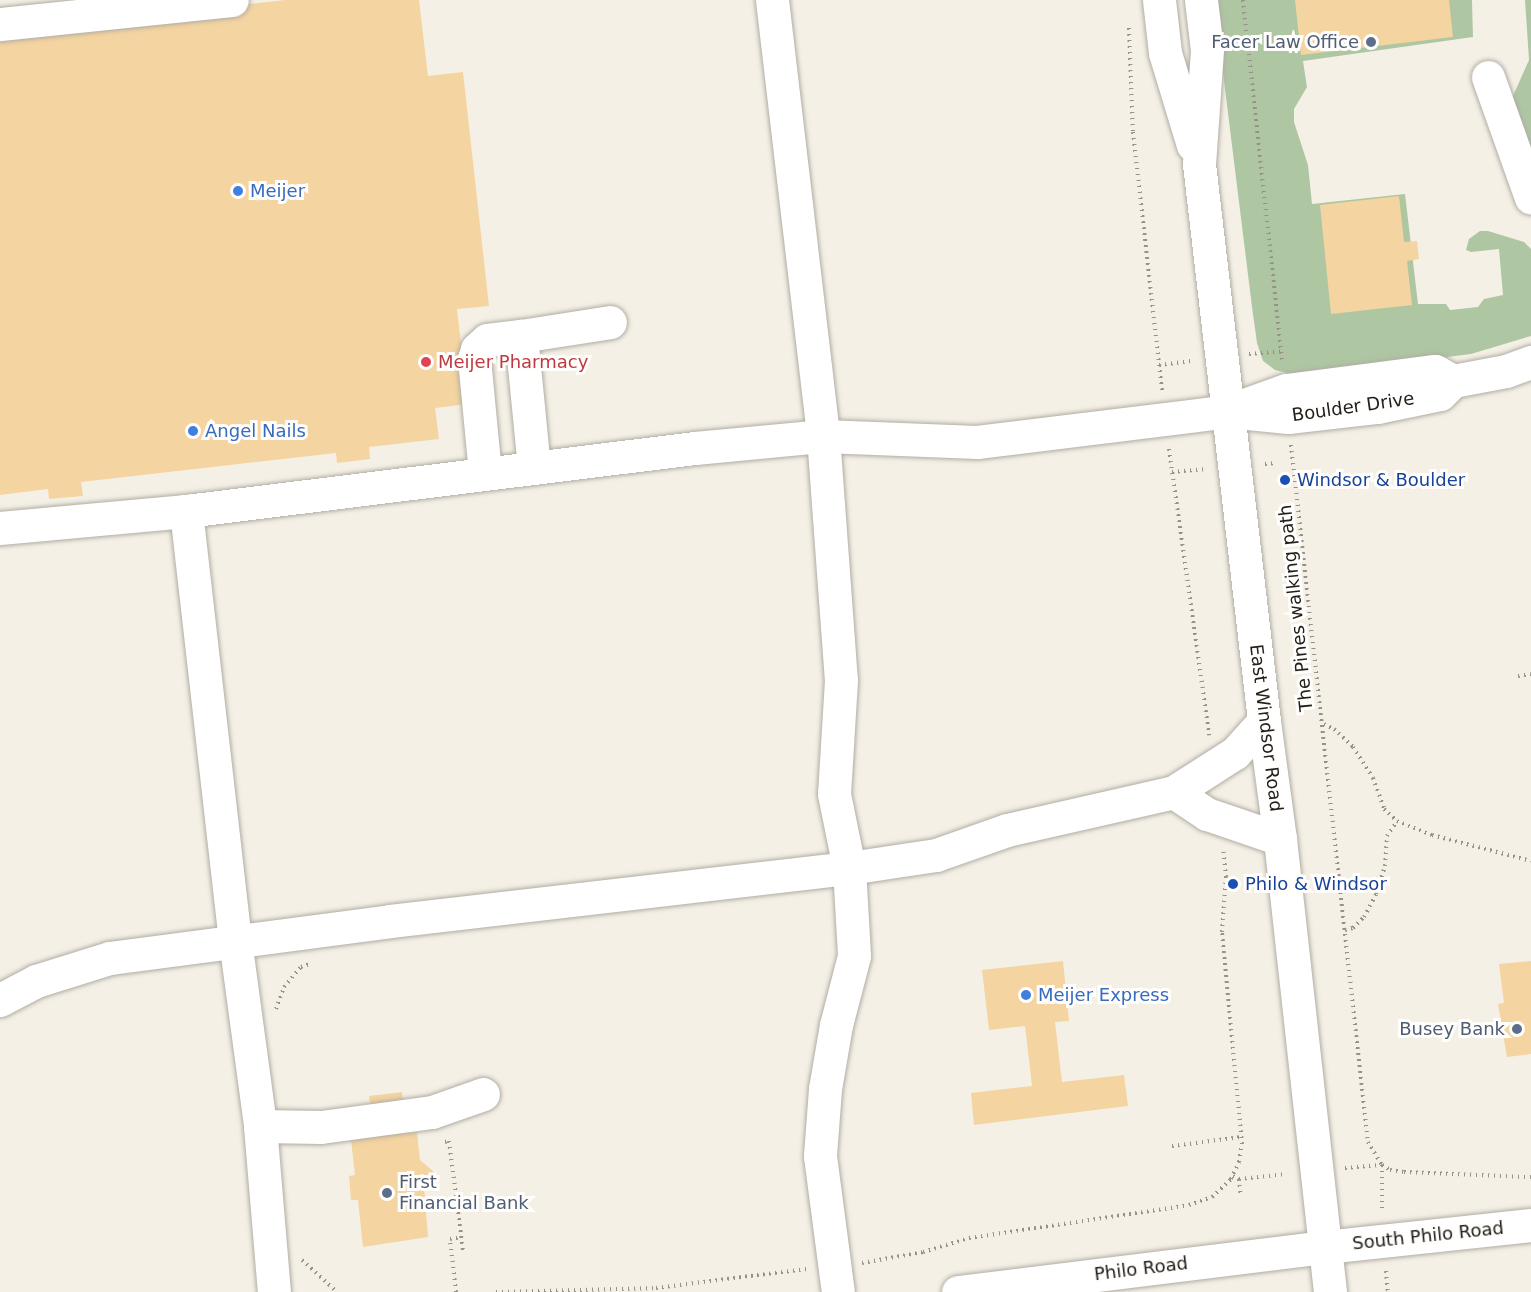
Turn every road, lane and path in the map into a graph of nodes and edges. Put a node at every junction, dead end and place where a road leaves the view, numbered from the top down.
1 (232, 0) edge
2 (772, 0) edge
3 (1159, 0) edge
4 (1201, 0) edge
5 (1243, 0) edge
6 (1129, 22) dead end
7 (0, 24) edge
8 (1488, 77) dead end
9 (1199, 164) junction
10 (1531, 198) edge
11 (610, 322) dead end
12 (521, 336) junction
13 (1281, 351) junction
14 (1263, 353) dead end
15 (1531, 362) edge
16 (1159, 365) dead end
17 (1284, 370) dead end
18 (1228, 411) junction
19 (823, 436) junction
20 (1291, 440) dead end
21 (1170, 450) dead end
22 (534, 468) junction
23 (1191, 470) dead end
24 (1172, 472) junction
25 (486, 473) junction
26 (186, 511) junction
27 (0, 528) edge
28 (1531, 674) edge
29 (1518, 676) dead end
30 (1264, 721) junction
31 (1323, 724) junction
32 (1209, 737) dead end
33 (1174, 792) junction
34 (1397, 821) junction
35 (1280, 839) junction
36 (1222, 843) dead end
37 (1531, 861) edge
38 (849, 868) junction
39 (1345, 930) junction
40 (235, 940) junction
41 (311, 963) dead end
42 (0, 1000) edge
43 (277, 1019) dead end
44 (483, 1094) dead end
45 (260, 1126) junction
46 (1241, 1137) junction
47 (441, 1142) dead end
48 (1172, 1146) dead end
49 (1382, 1165) junction
50 (1364, 1166) dead end
51 (1233, 1176) junction
52 (1531, 1177) edge
53 (1251, 1178) dead end
54 (1239, 1179) junction
55 (1381, 1191) dead end
56 (1241, 1197) dead end
57 (1531, 1225) edge
58 (462, 1237) junction
59 (1324, 1247) junction
60 (463, 1250) dead end
61 (876, 1262) dead end
62 (793, 1271) dead end
63 (274, 1292) edge
64 (456, 1292) edge
65 (496, 1292) edge
66 (838, 1292) edge
67 (958, 1292) edge
68 (1330, 1292) edge

1 - 7 main road
2 - 19 main road
3 - 9 main road, East Windsor Road
4 - 9 main road, East Windsor Road
5 - 13 path
6 - 16 path
8 - 10 main road
9 - 18 main road, East Windsor Road
11 - 12 main road
12 - 22 main road
12 - 25 main road
13 - 14 path
13 - 17 path
15 - 18 main road, Boulder Drive
18 - 19 main road, Boulder Drive
18 - 30 main road, East Windsor Road
19 - 22 main road, Boulder Drive
19 - 38 main road
20 - 31 path, The Pines walking path
21 - 24 path
22 - 25 main road, Boulder Drive
23 - 24 path
24 - 32 path
25 - 26 main road, Boulder Drive
26 - 27 main road, Boulder Drive
26 - 40 main road
28 - 29 path
30 - 33 main road
30 - 35 main road, East Windsor Road
31 - 34 path, The Pines walking path
31 - 39 path
33 - 35 main road
33 - 38 main road
34 - 37 path
34 - 39 path
35 - 59 main road, East Windsor Road
36 - 46 path
38 - 40 main road
38 - 66 main road
39 - 49 path
40 - 42 main road
40 - 45 main road
41 - 43 path
44 - 45 main road
45 - 63 main road
46 - 48 path
46 - 51 path
47 - 58 path
49 - 50 path
49 - 52 path
49 - 55 path
51 - 54 path
51 - 61 path
53 - 54 path
54 - 56 path
57 - 59 main road, South Philo Road
58 - 60 path
58 - 64 path
59 - 67 main road, Philo Road
59 - 68 main road, East Windsor Road
62 - 65 path

